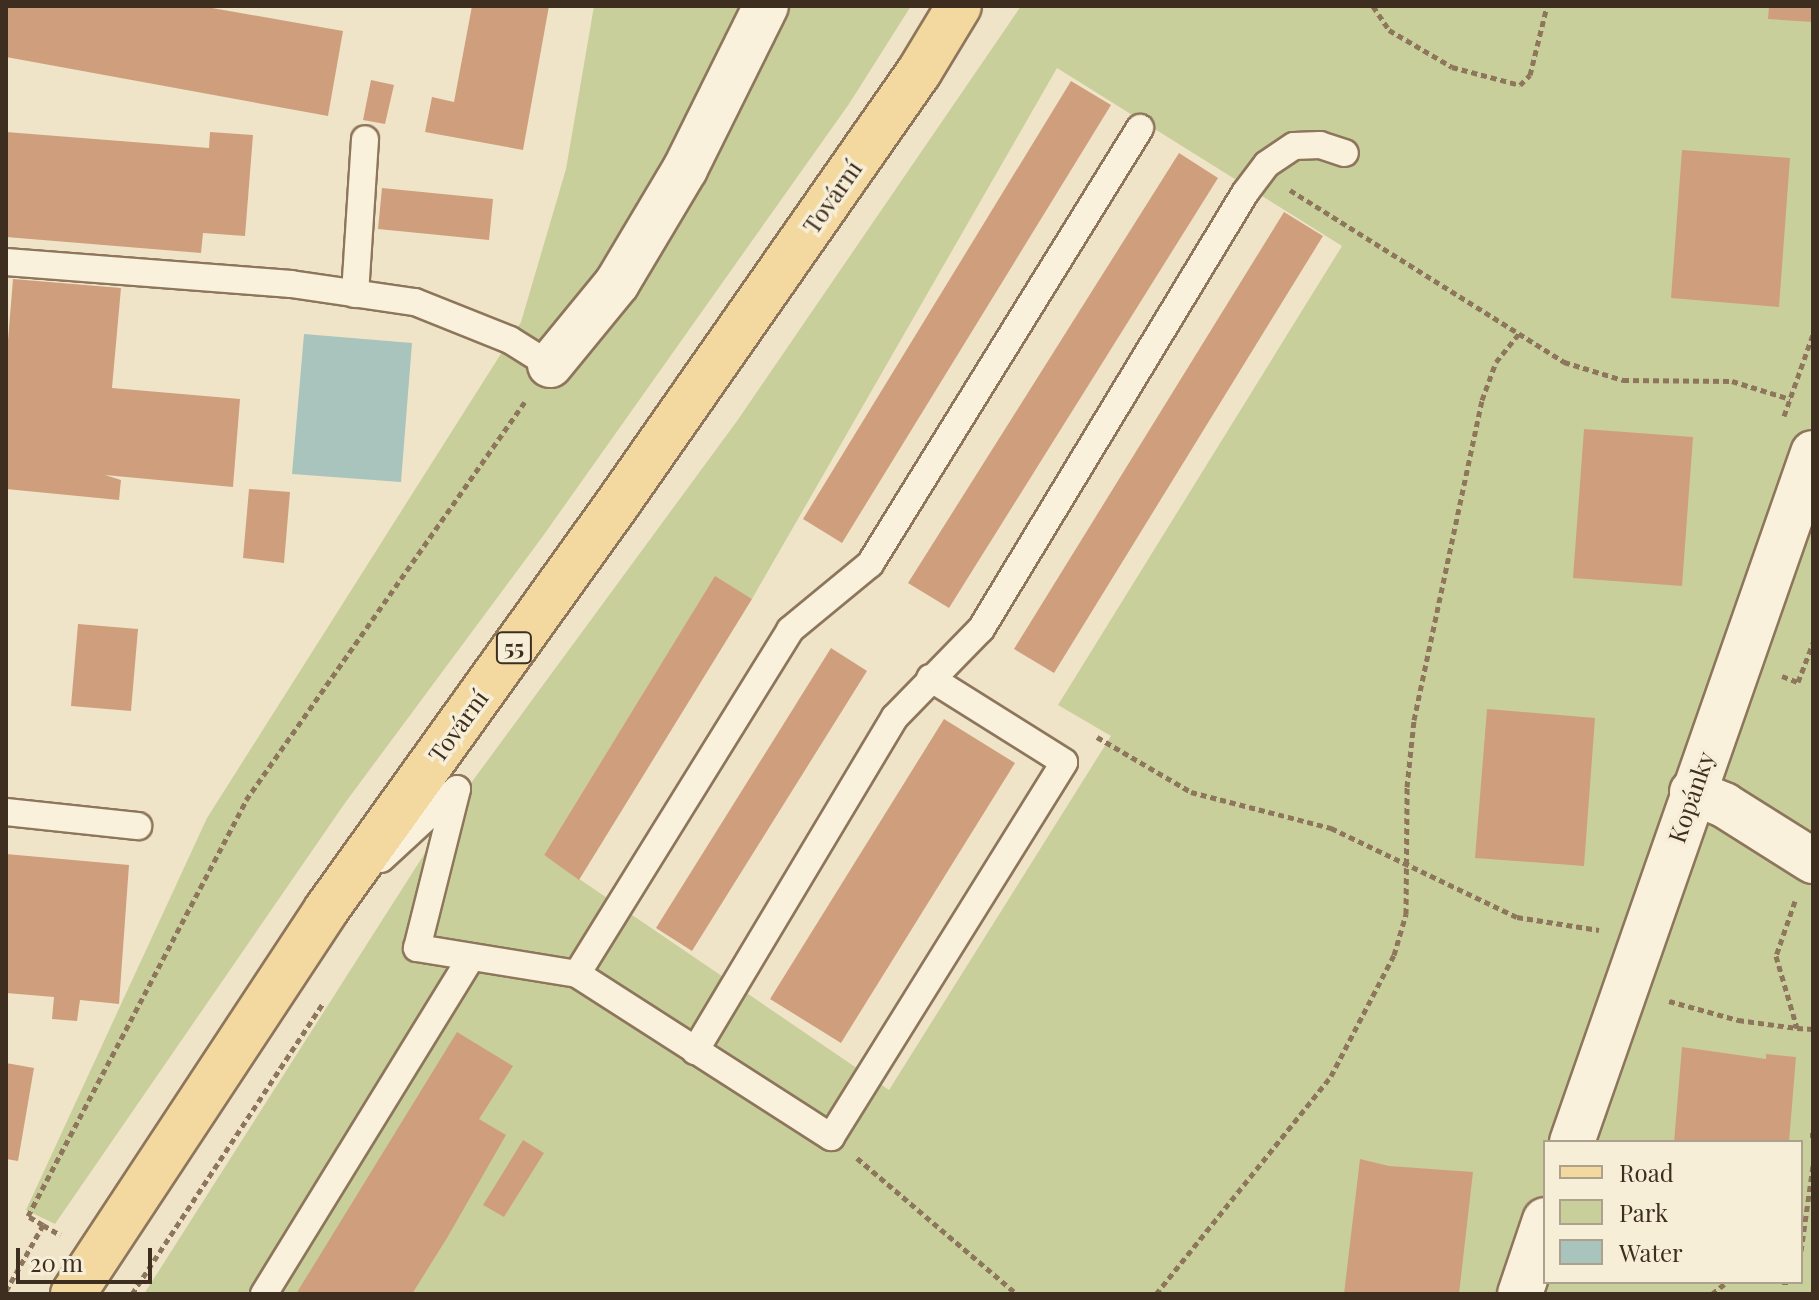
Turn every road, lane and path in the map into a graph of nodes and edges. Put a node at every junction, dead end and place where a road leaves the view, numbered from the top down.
1 (766, 6) edge
2 (959, 6) edge
3 (1373, 6) edge
4 (1547, 6) edge
5 (1140, 128) dead end
6 (365, 139) dead end
7 (1345, 153) dead end
8 (1282, 185) dead end
9 (6, 262) edge
10 (355, 294) junction
11 (1519, 334) junction
12 (550, 365) junction
13 (1790, 399) dead end
14 (1813, 453) edge
15 (930, 678) junction
16 (1097, 737) dead end
17 (1692, 792) junction
18 (6, 812) edge
19 (138, 826) dead end
20 (1406, 861) junction
21 (1805, 879) edge
22 (326, 910) junction
23 (1605, 931) dead end
24 (471, 957) junction
25 (577, 974) junction
26 (1663, 1000) dead end
27 (1797, 1028) junction
28 (1813, 1029) edge
29 (695, 1051) junction
30 (831, 1137) junction
31 (1573, 1140) edge
32 (1813, 1166) edge
33 (43, 1225) dead end
34 (1543, 1226) edge
35 (1803, 1237) edge
36 (73, 1294) edge
37 (264, 1294) edge
38 (1017, 1294) edge
39 (1156, 1294) edge
40 (1520, 1294) edge

1 - 12 street
2 - 22 main road, Tovární / 55
3 - 4 path
5 - 25 lane
6 - 10 lane
7 - 15 lane
8 - 11 path
9 - 10 lane
10 - 12 lane
11 - 13 path
11 - 20 path
12 - 33 path
14 - 17 street, Kopánky
15 - 29 lane
15 - 30 lane
16 - 20 path
17 - 21 street
17 - 31 street, Kopánky
18 - 19 lane
20 - 23 path
20 - 39 path
21 - 27 path
22 - 24 lane
22 - 36 main road, Tovární / 55
24 - 25 lane
24 - 37 lane
25 - 29 lane
26 - 27 path
27 - 28 path
29 - 30 lane
30 - 38 path
32 - 35 path
34 - 40 street

